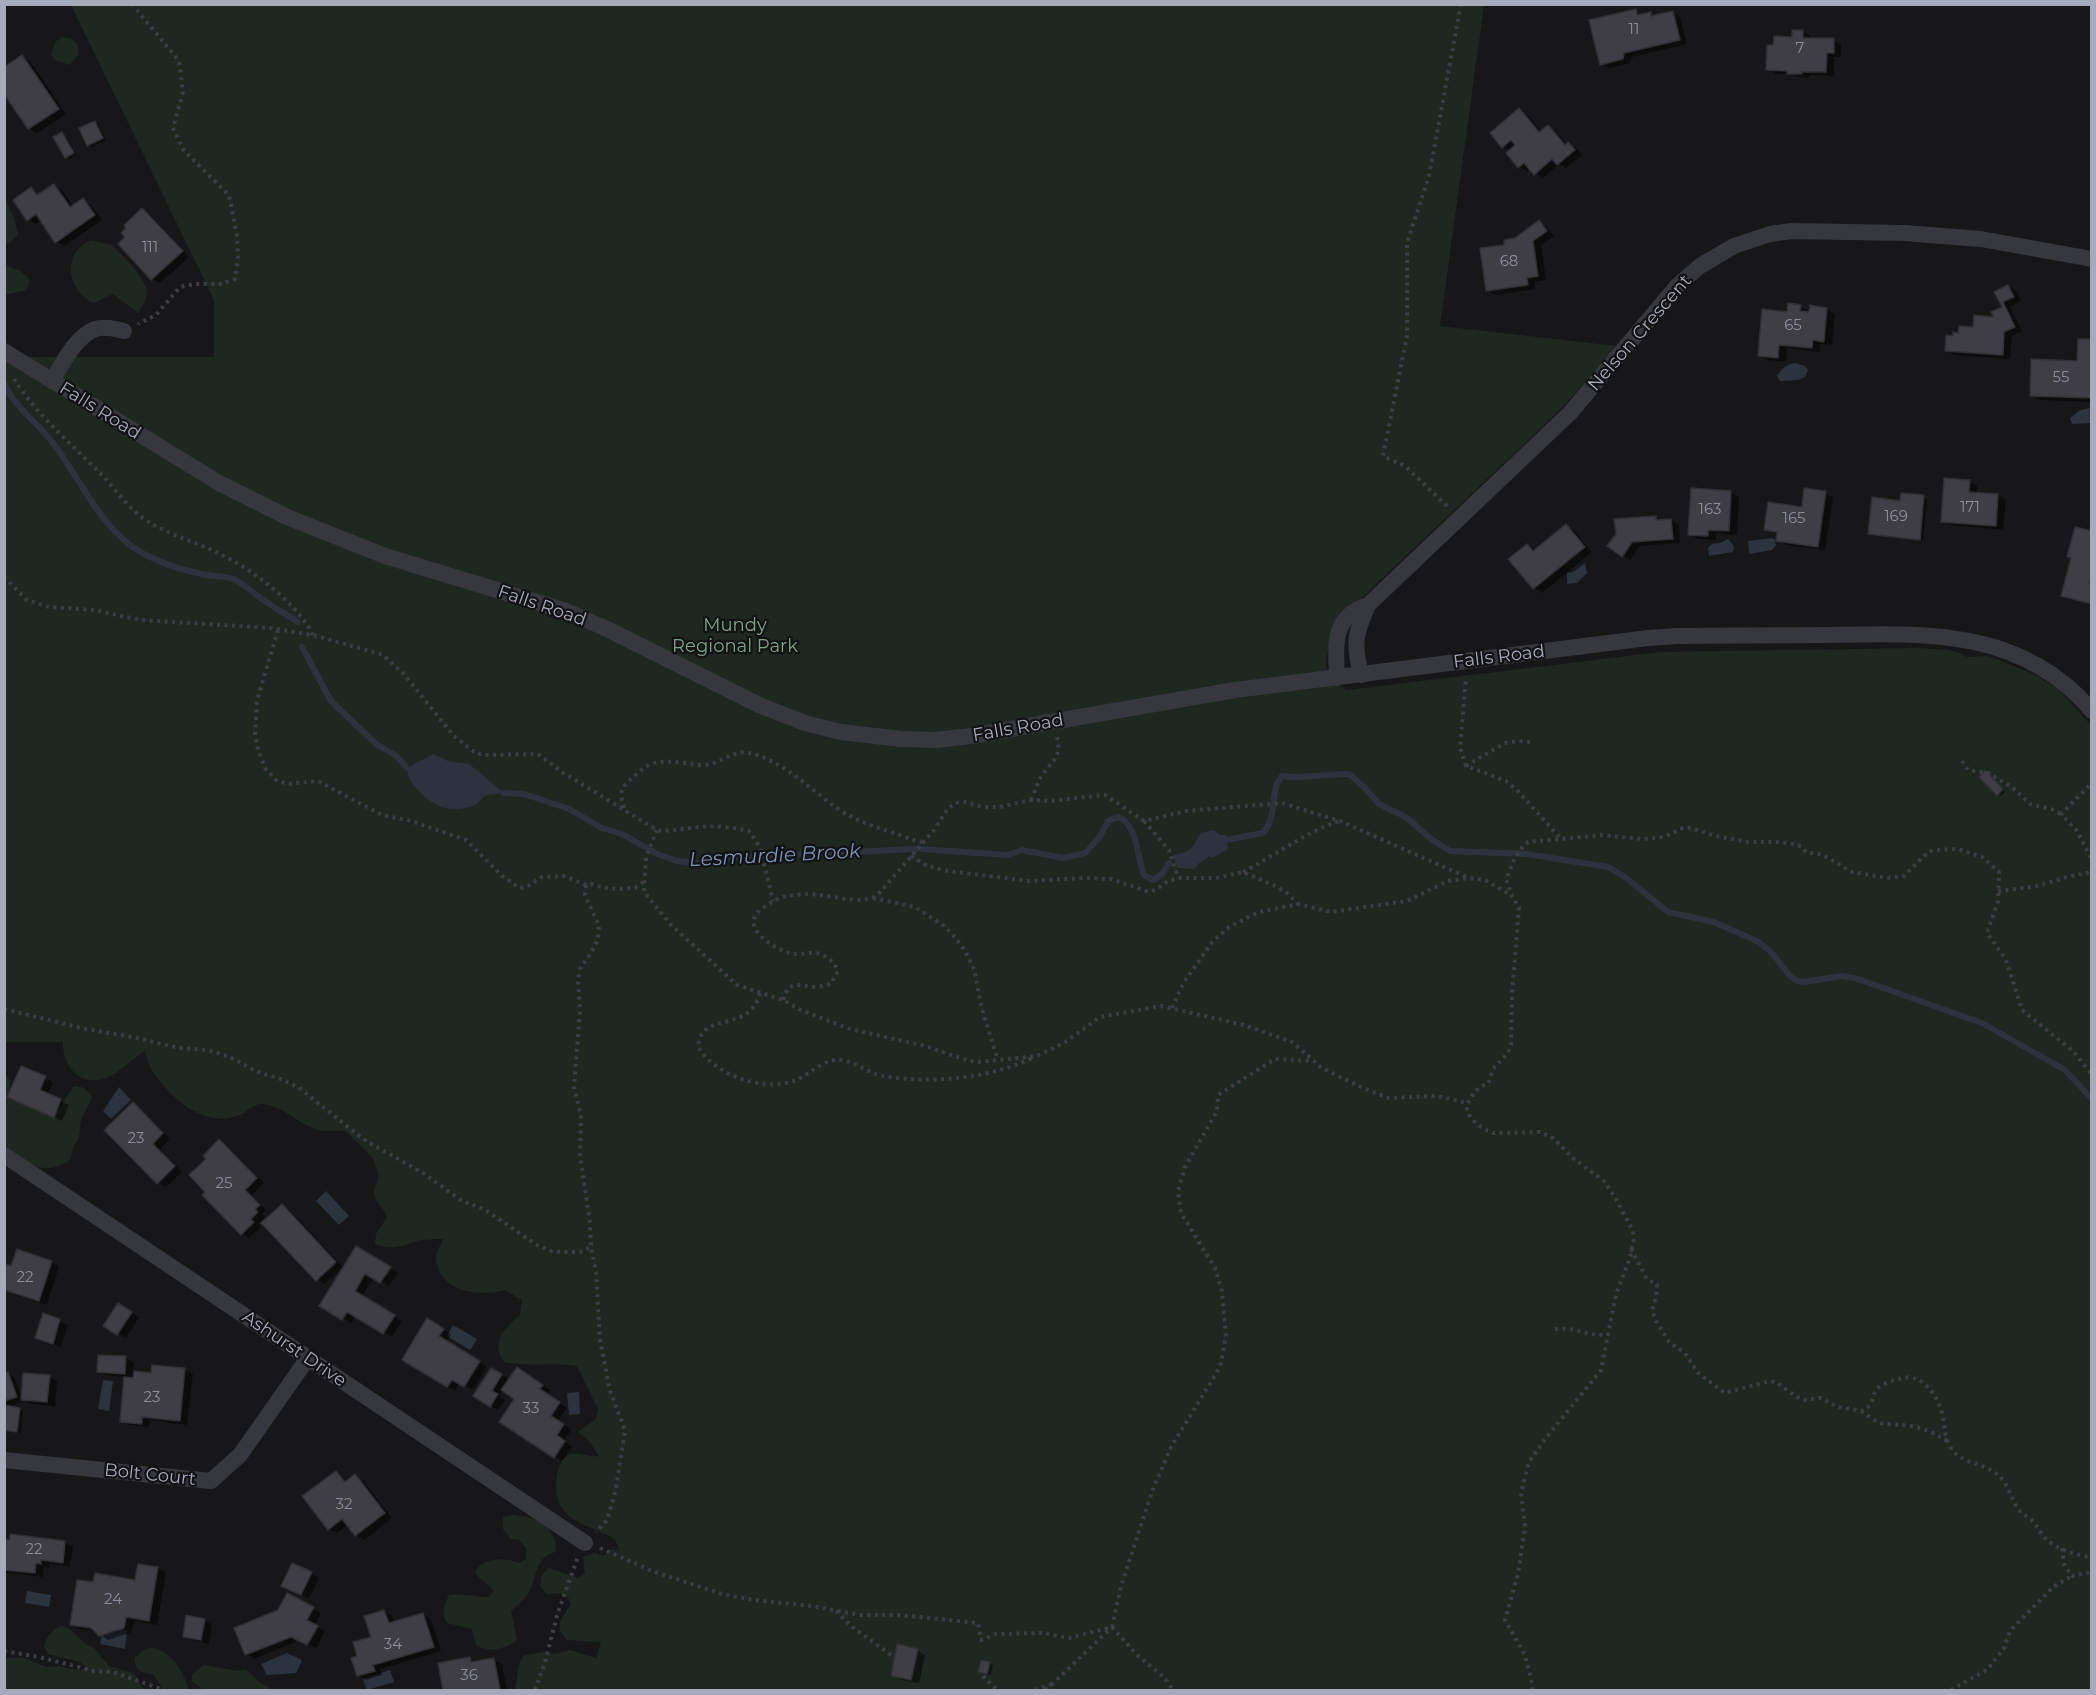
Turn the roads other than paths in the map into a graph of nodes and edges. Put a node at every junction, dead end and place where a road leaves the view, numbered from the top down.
1 (2091, 259) edge
2 (124, 331) road end
3 (4, 351) edge
4 (52, 381) junction
5 (1368, 605) junction
6 (1361, 675) junction
7 (1336, 678) junction
8 (2091, 711) edge
9 (4, 1155) edge
10 (308, 1358) junction
11 (4, 1460) edge
12 (585, 1543) road end

1 - 5 street, Nelson Crescent
2 - 4 street
3 - 4 street, Falls Road
4 - 7 street, Falls Road
5 - 6 street, Nelson Crescent
5 - 7 street, Nelson Crescent
6 - 7 street, Falls Road
6 - 8 street, Falls Road
9 - 10 street, Ashurst Drive
10 - 11 street, Bolt Court
10 - 12 street, Ashurst Drive

